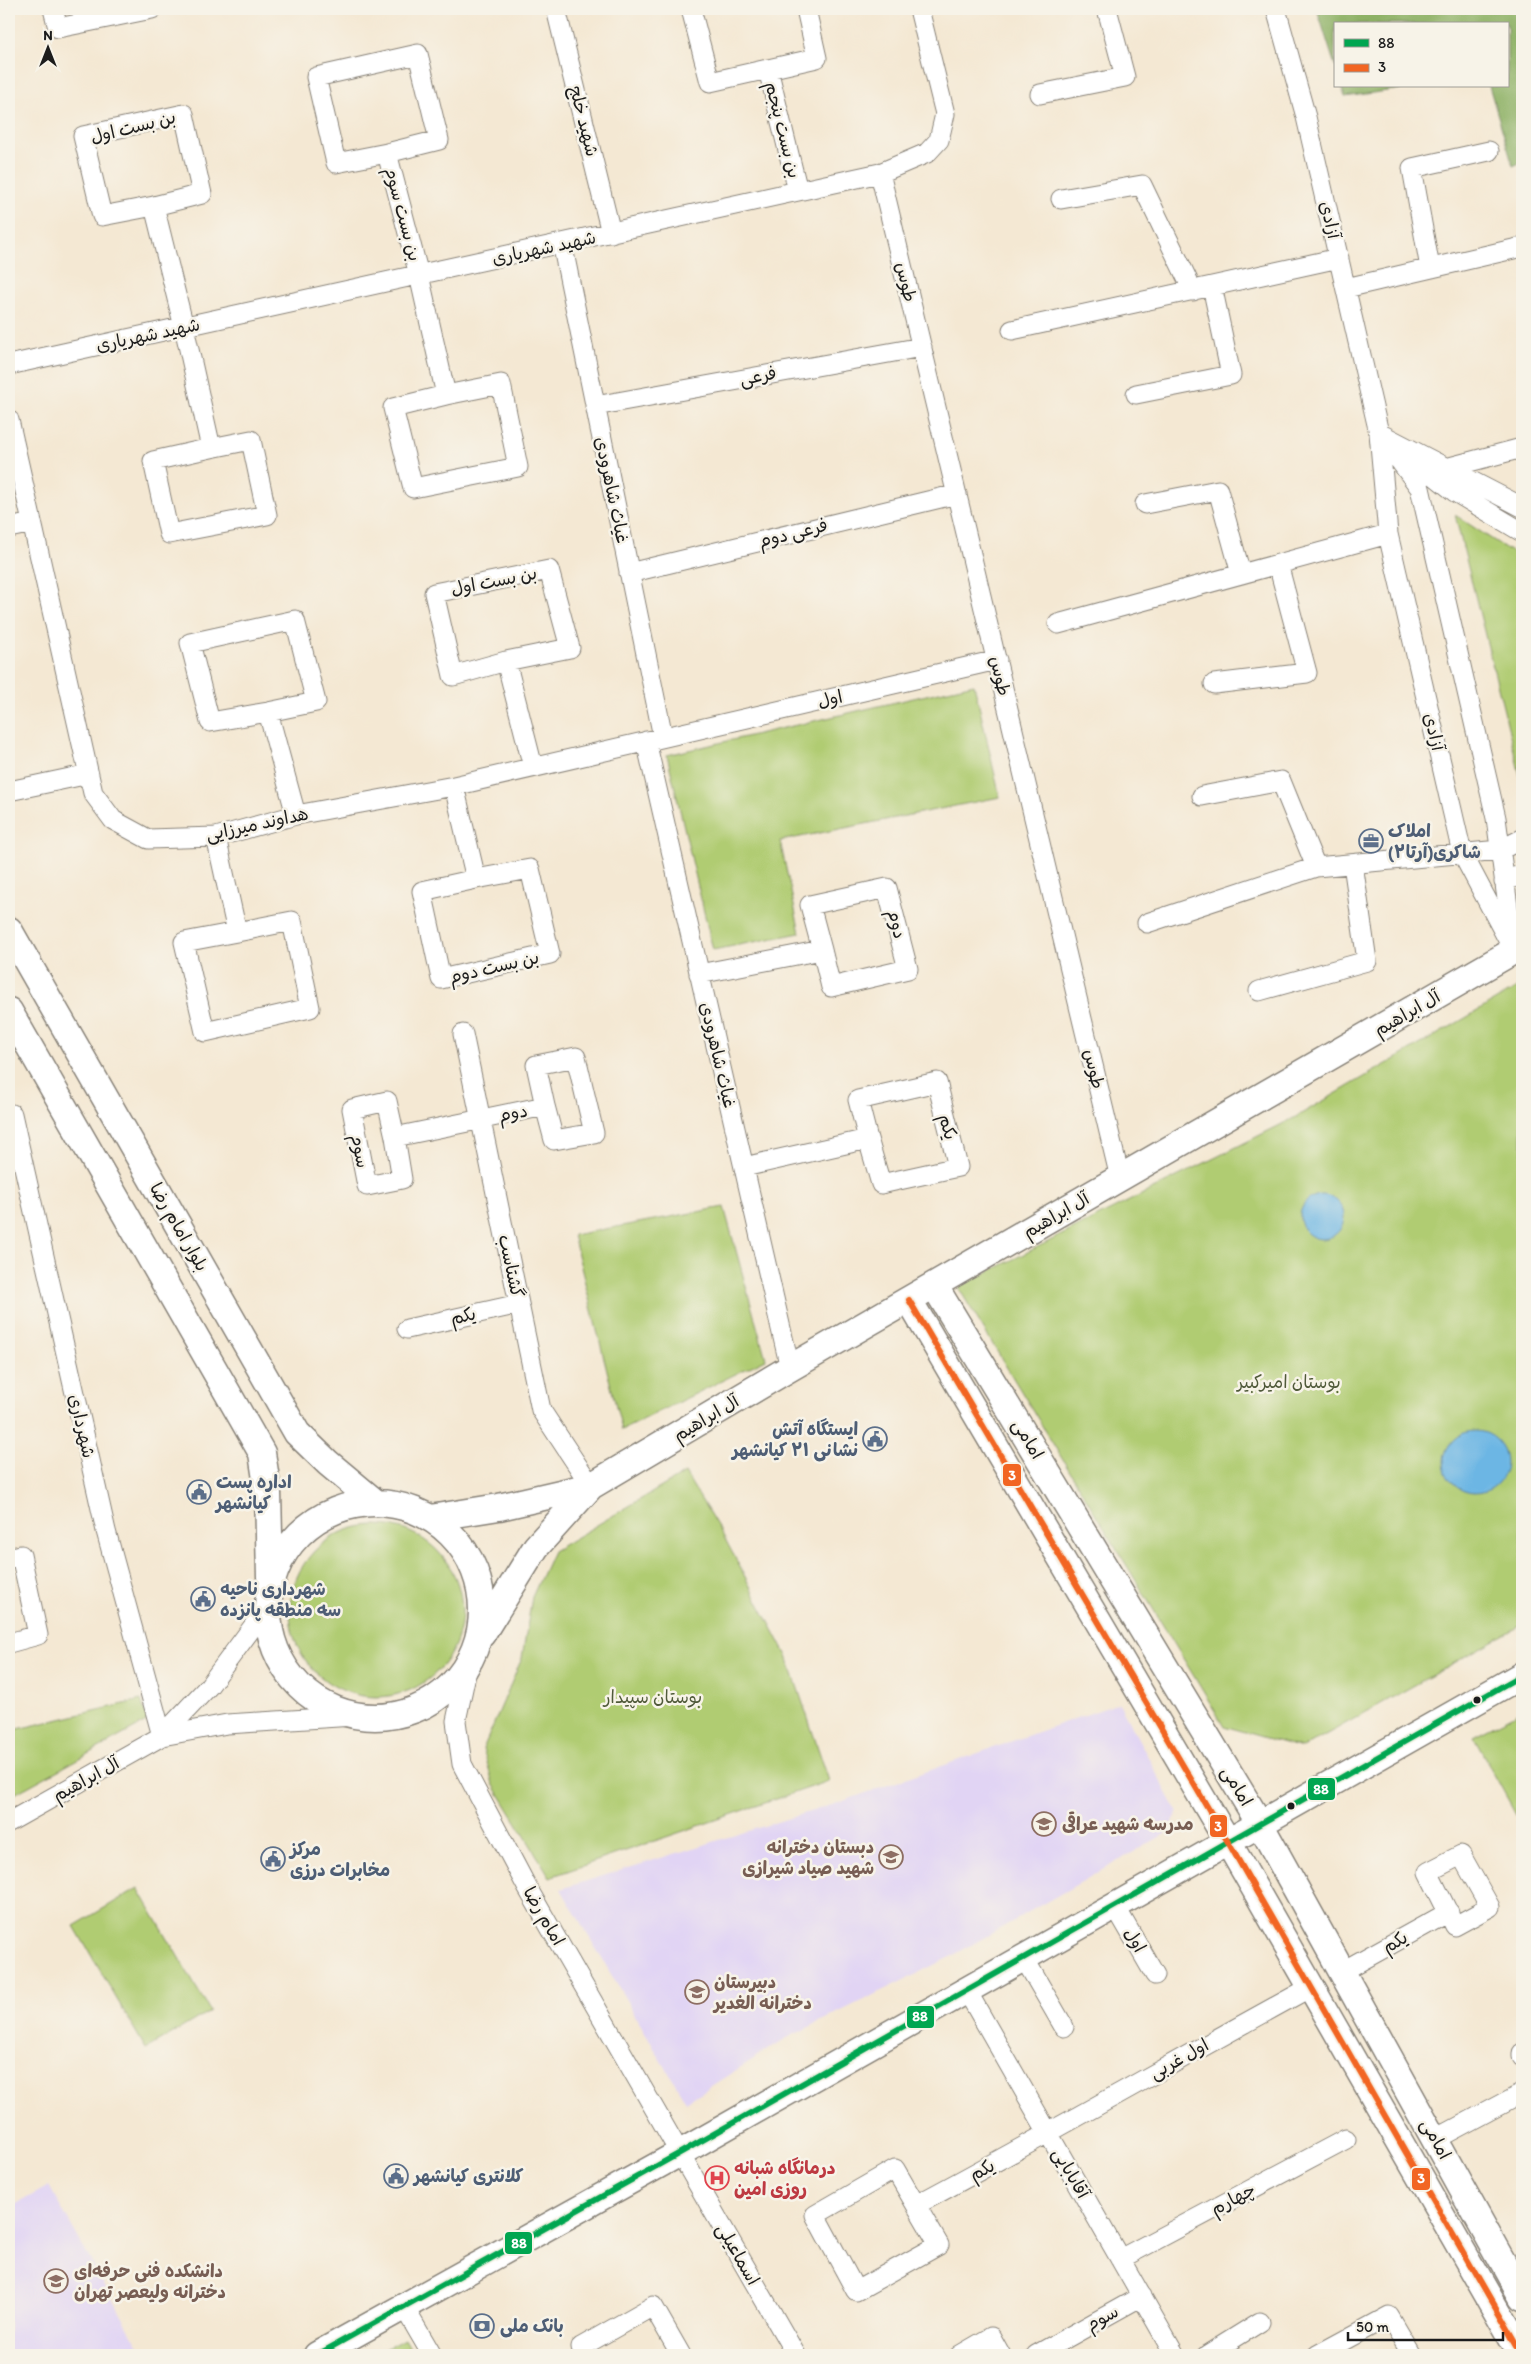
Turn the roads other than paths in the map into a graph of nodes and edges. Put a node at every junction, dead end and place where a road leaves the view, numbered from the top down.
1 (53, 9) edge
2 (152, 9) edge
3 (556, 9) edge
4 (691, 9) edge
5 (806, 9) edge
6 (920, 9) edge
7 (1107, 9) edge
8 (1276, 9) edge
9 (768, 69) junction
10 (1040, 94) dead end
11 (1489, 150) dead end
12 (387, 153) junction
13 (880, 173) junction
14 (798, 192) junction
15 (1061, 199) dead end
16 (154, 206) junction
17 (611, 233) junction
18 (562, 244) junction
19 (1522, 248) edge
20 (1339, 258) junction
21 (1430, 268) junction
22 (419, 275) junction
23 (1212, 286) junction
24 (1346, 288) junction
25 (1193, 291) junction
26 (184, 327) junction
27 (1012, 330) dead end
28 (922, 347) junction
29 (9, 366) edge
30 (1136, 394) dead end
31 (446, 395) junction
32 (595, 406) junction
33 (9, 420) edge
34 (1379, 433) junction
35 (211, 448) junction
36 (1522, 448) edge
37 (1446, 468) junction
38 (957, 494) junction
39 (1145, 504) dead end
40 (1522, 507) edge
41 (32, 523) junction
42 (9, 528) edge
43 (1522, 532) edge
44 (1388, 534) junction
45 (1278, 564) junction
46 (629, 573) junction
47 (1241, 574) junction
48 (1058, 624) dead end
49 (996, 660) junction
50 (506, 662) junction
51 (1214, 684) dead end
52 (268, 712) junction
53 (654, 739) junction
54 (533, 767) junction
55 (89, 774) junction
56 (454, 786) junction
57 (9, 791) edge
58 (1202, 796) dead end
59 (296, 815) junction
60 (216, 837) junction
61 (1522, 839) edge
62 (1500, 850) junction
63 (1462, 853) junction
64 (1353, 864) junction
65 (1316, 867) junction
66 (1522, 874) edge
67 (476, 879) junction
68 (1504, 882) junction
69 (1147, 924) dead end
70 (9, 930) edge
71 (237, 932) junction
72 (1518, 949) edge
73 (822, 950) junction
74 (700, 974) junction
75 (1259, 991) dead end
76 (9, 1011) edge
77 (463, 1034) dead end
78 (545, 1106) junction
79 (12, 1114) dead end
80 (480, 1119) junction
81 (394, 1137) dead end
82 (868, 1139) junction
83 (744, 1167) junction
84 (1120, 1178) junction
85 (934, 1285) junction
86 (909, 1300) junction
87 (519, 1304) junction
88 (408, 1329) dead end
89 (790, 1368) junction
90 (591, 1486) junction
91 (376, 1502) junction
92 (430, 1518) junction
93 (9, 1558) edge
94 (270, 1581) junction
95 (266, 1609) junction
96 (479, 1638) junction
97 (9, 1643) edge
98 (468, 1665) junction
99 (1522, 1675) edge
100 (354, 1716) junction
101 (162, 1736) junction
102 (9, 1822) edge
103 (1260, 1824) junction
104 (1228, 1842) junction
105 (1115, 1906) junction
106 (1449, 1912) dead end
107 (1024, 1958) junction
108 (1341, 1972) junction
109 (1155, 1975) dead end
110 (1311, 1987) junction
111 (967, 1991) junction
112 (1064, 2027) dead end
113 (1522, 2093) edge
114 (1049, 2134) junction
115 (1346, 2139) dead end
116 (1436, 2140) junction
117 (680, 2153) junction
118 (916, 2205) junction
119 (1120, 2259) junction
120 (1142, 2296) junction
121 (1522, 2297) edge
122 (404, 2307) junction
123 (1260, 2322) dead end
124 (317, 2355) edge
125 (432, 2355) edge
126 (586, 2355) edge
127 (681, 2355) edge
128 (796, 2355) edge
129 (960, 2355) edge
130 (1001, 2355) edge
131 (1036, 2355) edge
132 (1176, 2355) edge
133 (1207, 2355) edge
134 (1317, 2355) edge
135 (1412, 2355) edge
136 (1522, 2355) edge

1 - 2 street
3 - 17 street, شهید خلج
4 - 9 street, بن بست پنجم
5 - 9 street, بن بست پنجم
6 - 13 street, شهید شهریاری
7 - 10 street
8 - 20 street, آزادی
9 - 14 street, بن بست پنجم
11 - 21 street
12 - 12 street, بن بست سوم
12 - 22 street, بن بست سوم
13 - 14 street, شهید شهریاری
13 - 28 street, طوس
14 - 17 street, شهید شهریاری
15 - 25 street
16 - 16 street, بن بست اول
16 - 26 street
17 - 18 street, شهید شهریاری
18 - 22 street, شهید شهریاری
18 - 32 street, غیاث شاهرودی
19 - 21 street
20 - 23 street
20 - 24 street, آزادی
21 - 24 street
22 - 26 street, شهید شهریاری
22 - 31 street, بن بست سوم
23 - 25 street
23 - 30 street
24 - 34 street, آزادی
25 - 27 street
26 - 29 street, شهید شهریاری
26 - 35 street
28 - 32 street, فرعی
28 - 38 street, طوس
31 - 31 street
32 - 46 street, غیاث شاهرودی
33 - 41 street, هداوند میرزایی
34 - 37 street
34 - 43 street
34 - 44 street, آزادی
34 - 62 street, آزادی
35 - 35 street
36 - 37 street
37 - 40 street
38 - 46 street, فرعی دوم
38 - 49 street, طوس
39 - 47 street
41 - 42 street
41 - 55 street, هداوند میرزایی
44 - 45 street
44 - 63 street, آزادی
45 - 47 street
45 - 51 street
46 - 53 street, غیاث شاهرودی
47 - 48 street
49 - 53 street, اول
49 - 84 street, طوس
50 - 50 street, بن بست اول
50 - 54 street
52 - 52 street
52 - 59 street
53 - 54 street, هداوند میرزایی
53 - 74 street, غیاث شاهرودی
54 - 56 street, هداوند میرزایی
55 - 57 street
55 - 60 street, هداوند میرزایی
56 - 59 street, هداوند میرزایی
56 - 67 street
58 - 65 street
59 - 60 street, هداوند میرزایی
60 - 71 street
61 - 62 street
62 - 63 street
62 - 68 street, آزادی
63 - 64 street
63 - 72 street, آزادی
64 - 65 street
64 - 75 street
65 - 69 street
66 - 68 street
67 - 67 street, بن بست دوم
68 - 72 street, آزادی
70 - 91 main road, بلوار امام رضا
71 - 71 street
72 - 84 main road, آل ابراهیم
73 - 73 street, دوم
73 - 74 street
74 - 83 street, غیاث شاهرودی
76 - 94 main road
77 - 80 street, گشتاسب
78 - 78 street, دوم
78 - 80 street, دوم
79 - 101 street, شهرداری
80 - 81 street, سوم
80 - 87 street, گشتاسب
82 - 82 street, یکم
82 - 83 street
83 - 89 street, غیاث شاهرودی
84 - 85 main road, آل ابراهیم
85 - 86 main road, آل ابراهیم
85 - 103 main road, امامی
86 - 89 main road, آل ابراهیم
86 - 104 main road, امامی
87 - 88 street, یکم
87 - 90 street, گشتاسب
89 - 90 main road, آل ابراهیم
90 - 92 main road
90 - 96 main road
91 - 92 main road
91 - 94 main road
92 - 96 main road
93 - 97 street
94 - 95 main road
95 - 100 main road
95 - 101 street
96 - 98 main road
98 - 100 main road
98 - 117 street, امام رضا
99 - 103 main road
100 - 101 street
101 - 102 street, آل ابراهیم
103 - 104 main road
103 - 108 main road, امامی
104 - 105 main road
104 - 110 main road, امامی
105 - 107 main road
105 - 109 street, اول
106 - 108 street, یکم
107 - 111 main road
107 - 112 street
108 - 110 main road
108 - 116 main road, امامی
110 - 114 street, اول غربی
110 - 136 main road, امامی
111 - 114 street, آقابابایی
111 - 117 main road
113 - 116 street
114 - 118 street, یکم
114 - 119 street, آقابابایی
115 - 119 street, چهارم
116 - 121 main road, امامی
117 - 122 main road
117 - 128 street, اسماعیلی
118 - 118 street
119 - 120 street, آقابابایی
120 - 131 street, سوم
120 - 132 street, آقابابایی
122 - 124 main road
122 - 125 street
123 - 133 street
126 - 127 street
129 - 130 street
134 - 135 street

